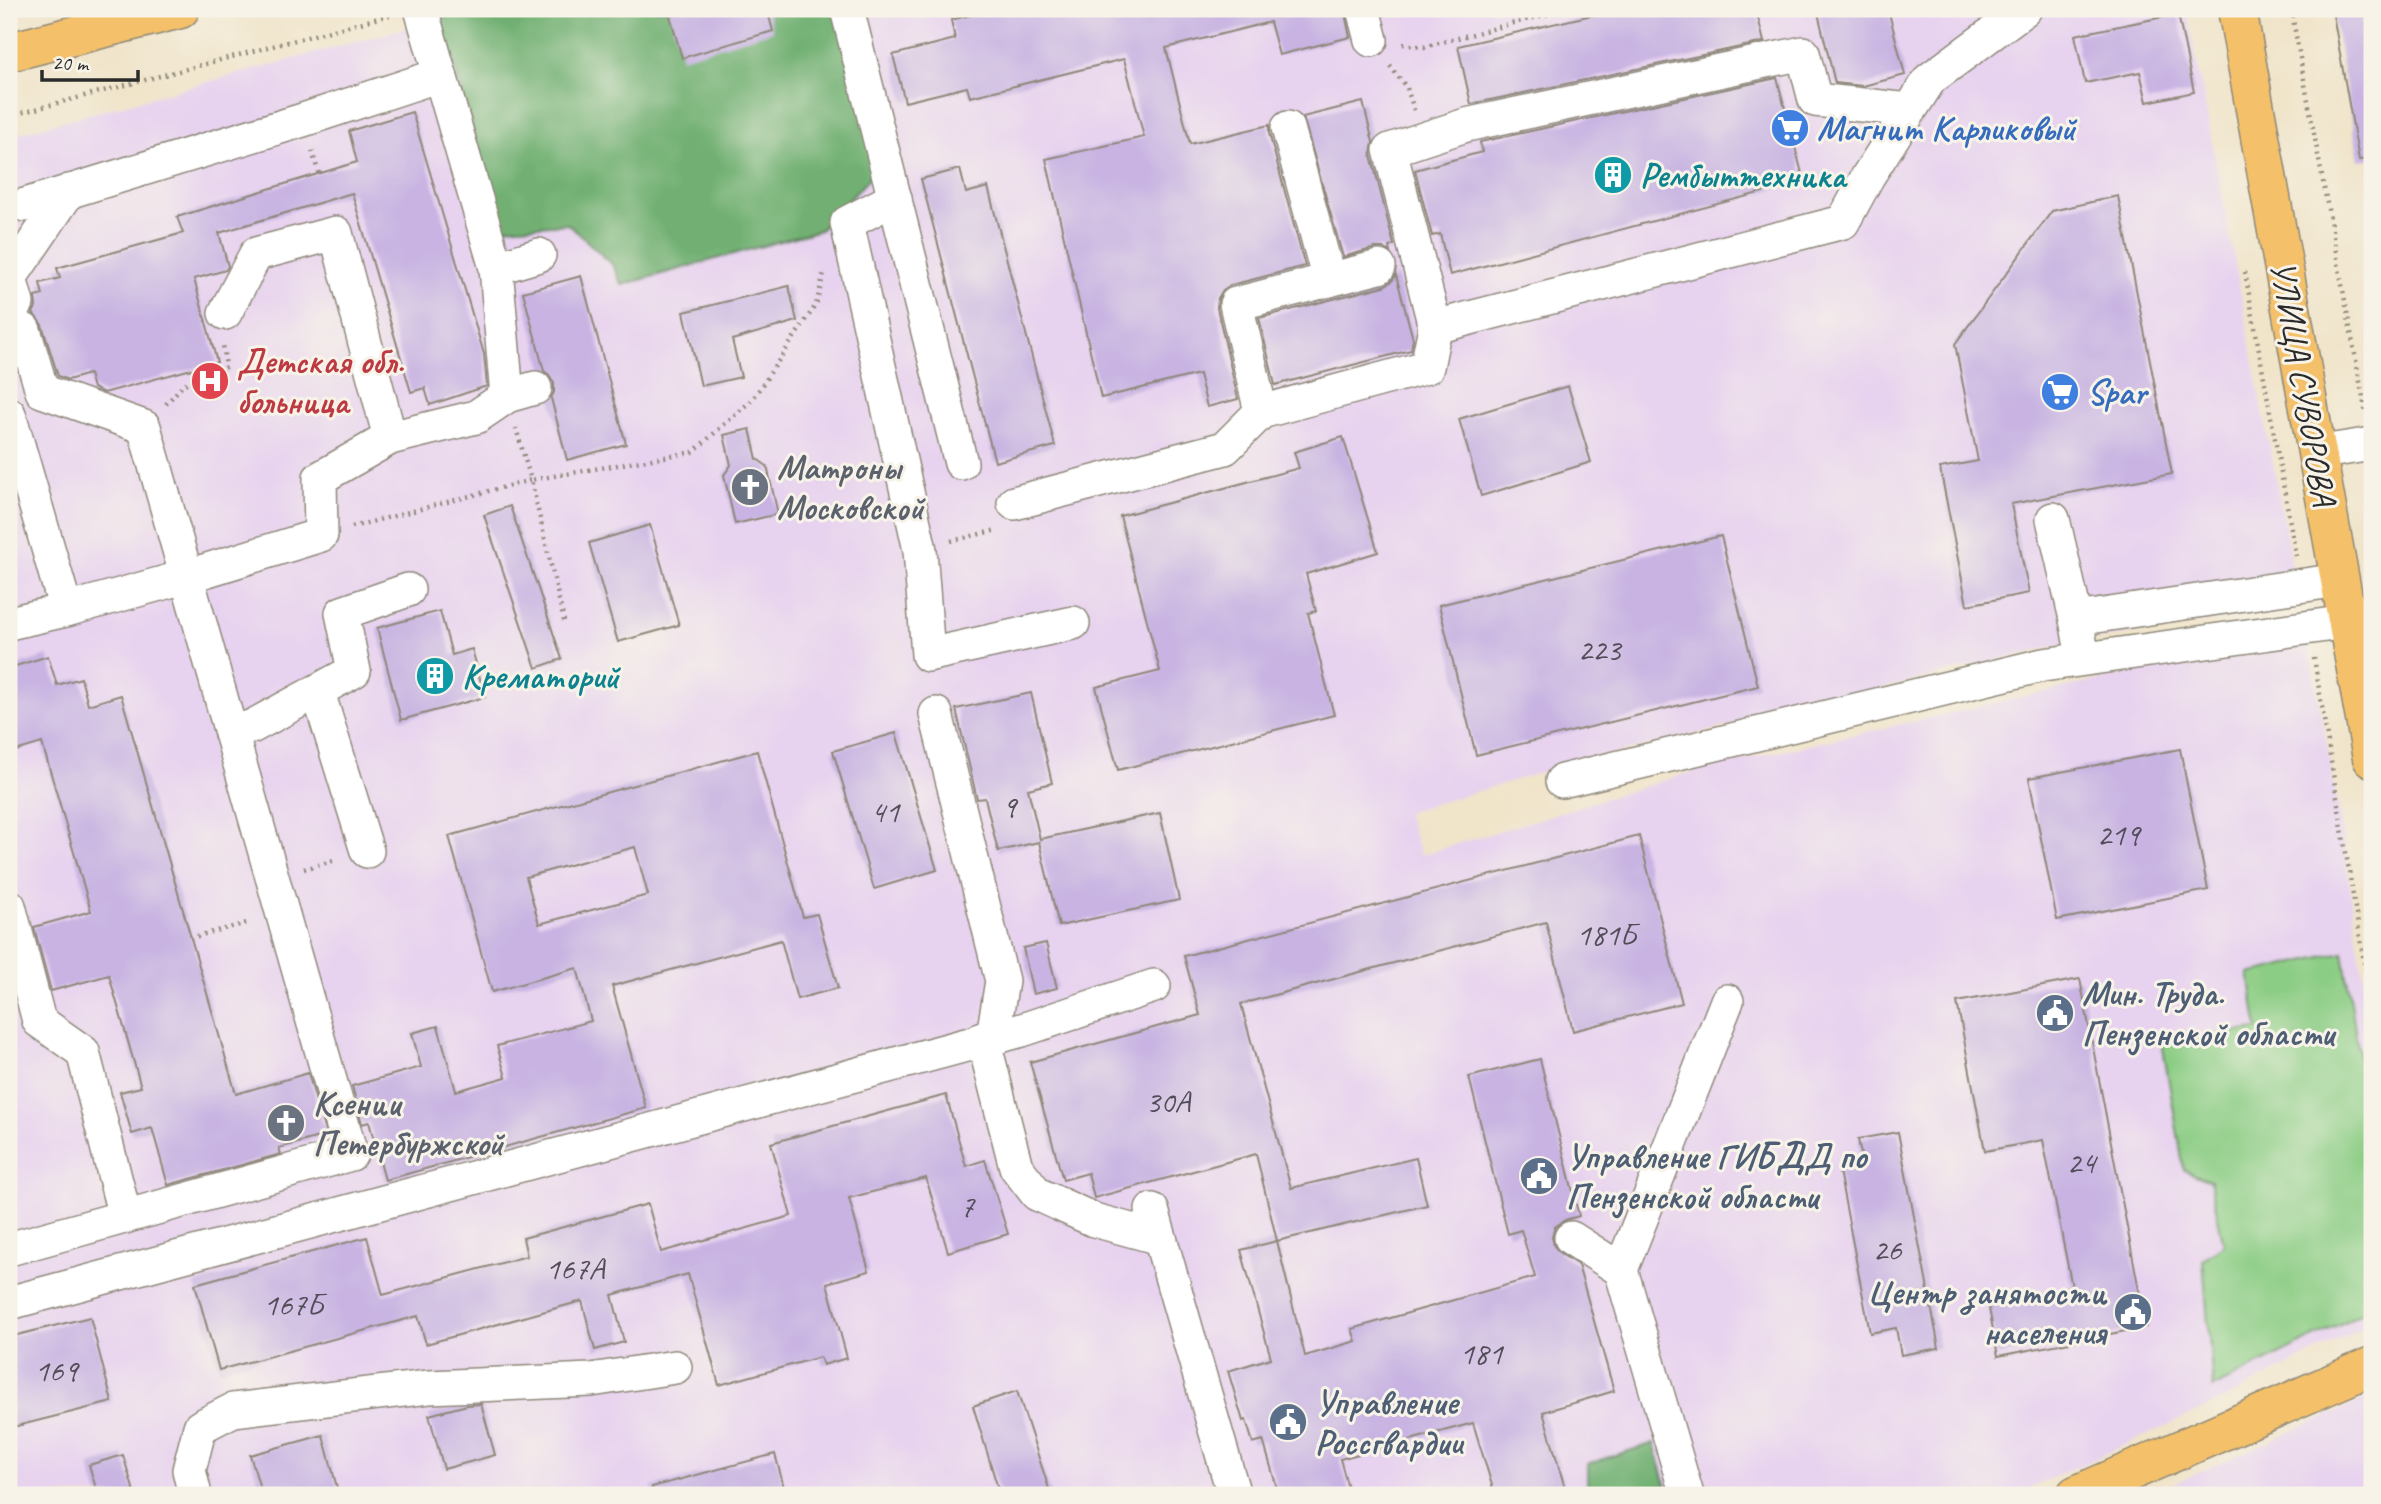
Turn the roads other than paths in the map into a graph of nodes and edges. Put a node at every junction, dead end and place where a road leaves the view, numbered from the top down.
1 (180, 9) edge
2 (847, 9) edge
3 (2025, 9) edge
4 (2237, 9) edge
5 (410, 10) edge
6 (117, 16) edge
7 (9, 52) edge
8 (440, 75) junction
9 (1910, 110) junction
10 (1288, 128) dead end
11 (69, 191) junction
12 (895, 198) junction
13 (25, 205) dead end
14 (538, 255) dead end
15 (1379, 267) dead end
16 (496, 268) junction
17 (1329, 280) junction
18 (225, 313) road end
19 (1435, 327) junction
20 (1261, 412) junction
21 (9, 414) edge
22 (390, 438) junction
23 (2372, 444) edge
24 (2316, 453) junction
25 (961, 463) dead end
26 (1014, 503) road end
27 (2053, 519) dead end
28 (188, 576) junction
29 (2339, 580) junction
30 (408, 590) dead end
31 (66, 610) junction
32 (2076, 618) junction
33 (2347, 622) junction
34 (9, 623) edge
35 (1073, 623) dead end
36 (2083, 658) junction
37 (318, 692) junction
38 (936, 714) dead end
39 (231, 733) junction
40 (2372, 758) edge
41 (1562, 781) dead end
42 (367, 851) dead end
43 (9, 906) edge
44 (1154, 986) dead end
45 (1727, 1001) dead end
46 (988, 1037) junction
47 (125, 1217) junction
48 (1571, 1238) dead end
49 (9, 1249) edge
50 (1621, 1270) junction
51 (9, 1303) edge
52 (2372, 1366) edge
53 (675, 1367) dead end
54 (195, 1495) edge
55 (1234, 1495) edge
56 (1687, 1495) edge
57 (2076, 1495) edge

1 - 6 main road
2 - 12 lane
3 - 9 lane
4 - 24 main road, УЛИЦА СУВОРОВА
5 - 8 lane
6 - 7 main road
8 - 11 lane
8 - 16 lane
9 - 19 lane
9 - 19 lane
10 - 17 lane
11 - 13 lane
11 - 28 lane
12 - 25 lane
12 - 35 lane
14 - 16 lane
15 - 17 lane
16 - 22 lane
17 - 20 lane
18 - 22 lane
19 - 20 lane
20 - 26 lane
21 - 31 lane
22 - 28 lane
23 - 24 lane
24 - 29 main road, УЛИЦА СУВОРОВА
27 - 32 lane
28 - 31 lane
28 - 39 lane
29 - 32 lane
29 - 33 main road, УЛИЦА СУВОРОВА
30 - 37 lane
31 - 34 lane
32 - 36 lane
33 - 36 lane
33 - 40 main road, УЛИЦА СУВОРОВА
36 - 41 lane
37 - 39 lane
37 - 42 lane
38 - 46 lane
39 - 47 lane
43 - 47 lane
44 - 46 lane
45 - 50 lane
46 - 51 lane
46 - 55 lane
47 - 49 lane
48 - 50 lane
50 - 56 lane
52 - 57 main road
53 - 54 lane

